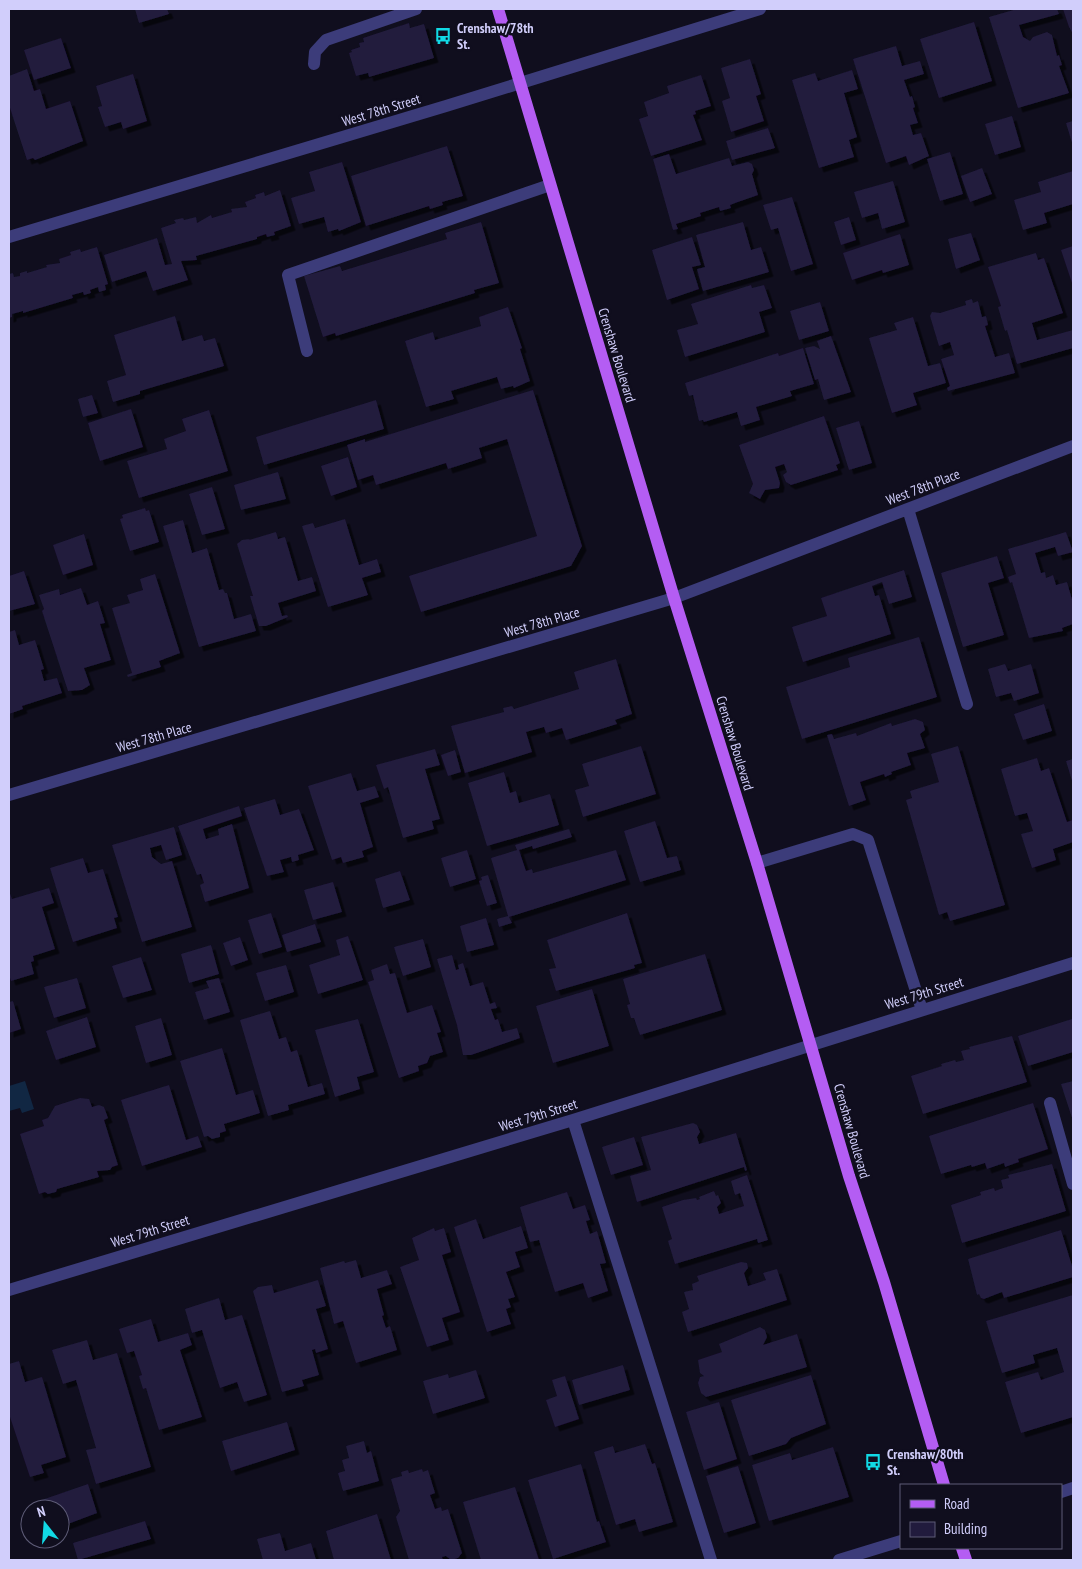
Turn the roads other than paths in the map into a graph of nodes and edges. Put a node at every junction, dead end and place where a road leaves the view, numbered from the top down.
1 (416, 9) edge
2 (498, 9) edge
3 (760, 9) edge
4 (314, 64) dead end
5 (520, 84) junction
6 (550, 185) junction
7 (9, 237) edge
8 (307, 351) dead end
9 (1073, 446) edge
10 (908, 509) junction
11 (674, 598) junction
12 (967, 704) dead end
13 (9, 796) edge
14 (757, 863) junction
15 (1073, 963) edge
16 (922, 1010) junction
17 (812, 1044) junction
18 (1050, 1103) dead end
19 (573, 1120) junction
20 (1073, 1184) edge
21 (9, 1290) edge
22 (944, 1484) edge
23 (900, 1541) edge
24 (712, 1560) edge
25 (839, 1560) edge

1 - 4 street
2 - 5 main road, Crenshaw Boulevard
3 - 5 street, West 78th Street
5 - 6 main road, Crenshaw Boulevard
5 - 7 street, West 78th Street
6 - 8 street
6 - 11 main road, Crenshaw Boulevard
9 - 10 street, West 78th Place
10 - 11 street, West 78th Place
10 - 12 street
11 - 13 street, West 78th Place
11 - 14 main road, Crenshaw Boulevard
14 - 16 street
14 - 17 main road, Crenshaw Boulevard
15 - 16 street, West 79th Street
16 - 17 street, West 79th Street
17 - 19 street, West 79th Street
17 - 22 main road, Crenshaw Boulevard
18 - 20 street
19 - 21 street, West 79th Street
19 - 24 street
23 - 25 street

